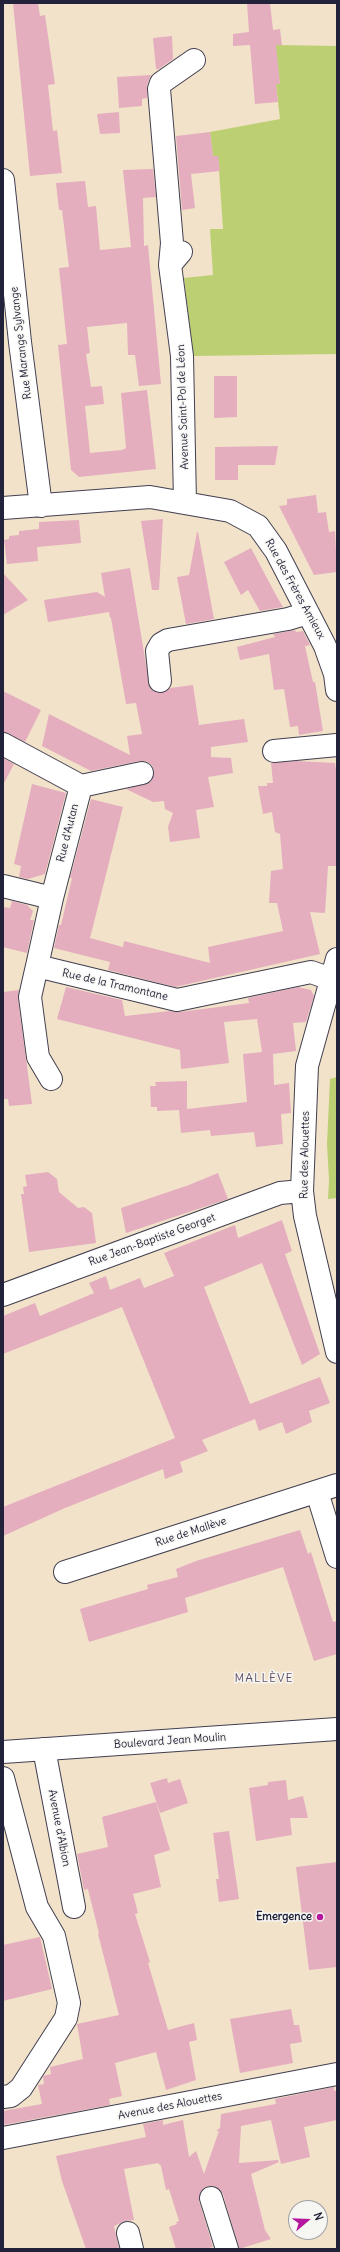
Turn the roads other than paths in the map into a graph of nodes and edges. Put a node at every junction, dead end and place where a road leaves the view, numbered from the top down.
1 (194, 60) dead end
2 (3, 180) edge
3 (12, 343) edge
4 (185, 502) junction
5 (41, 506) junction
6 (3, 508) edge
7 (308, 613) junction
8 (336, 679) edge
9 (160, 681) dead end
10 (3, 744) edge
11 (337, 744) edge
12 (274, 751) dead end
13 (142, 773) dead end
14 (81, 786) junction
15 (3, 886) edge
16 (52, 898) junction
17 (37, 966) junction
18 (334, 969) edge
19 (51, 1079) dead end
20 (302, 1192) junction
21 (329, 1278) edge
22 (3, 1295) edge
23 (337, 1352) edge
24 (327, 1488) edge
25 (337, 1557) edge
26 (65, 1572) dead end
27 (337, 1730) edge
28 (44, 1749) junction
29 (3, 1752) edge
30 (3, 1778) edge
31 (74, 1907) dead end
32 (337, 2074) edge
33 (3, 2097) edge
34 (3, 2138) edge
35 (211, 2198) dead end
36 (227, 2249) edge

1 - 4 street, Avenue Saint-Pol de Léon
2 - 3 street, Rue Marange Sylvange
3 - 5 street, Rue Marange Sylvange
4 - 5 street, Rue des Frères Amieux
4 - 7 street, Rue des Frères Amieux
5 - 6 street, Rue des Frères Amieux
7 - 8 street, Rue des Frères Amieux
7 - 9 street
10 - 14 street
11 - 12 street
13 - 14 street
14 - 16 street, Rue d'Autan
15 - 16 street
16 - 17 street, Rue d'Autan
17 - 18 street, Rue de la Tramontane
17 - 19 street
18 - 20 street, Rue des Alouettes
20 - 21 street, Rue des Alouettes
20 - 22 street, Rue Jean-Baptiste Georget
21 - 23 street, Rue des Alouettes
24 - 25 street, Rue de Mallève
24 - 26 street, Rue de Mallève
27 - 28 street, Boulevard Jean Moulin
28 - 29 street, Boulevard Jean Moulin
28 - 31 street, Avenue d'Albion
30 - 33 street
32 - 34 street, Avenue des Alouettes
35 - 36 street

